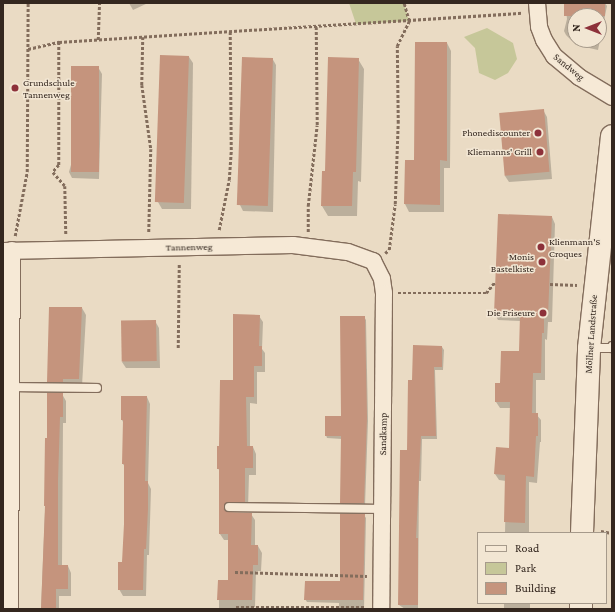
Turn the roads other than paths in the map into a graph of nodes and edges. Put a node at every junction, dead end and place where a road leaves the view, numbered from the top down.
1 (537, 8) edge
2 (612, 97) edge
3 (612, 136) edge
4 (7, 250) edge
5 (373, 261) joint
6 (612, 346) edge
7 (589, 348) junction
8 (11, 387) junction
9 (97, 388) dead end
10 (7, 483) edge
11 (229, 507) dead end
12 (382, 509) junction
13 (582, 532) edge
14 (381, 608) edge
15 (10, 609) edge

1 - 2 street, Sandweg
3 - 7 main road, Möllner Landstraße
4 - 5 street, Tannenweg
4 - 8 street
5 - 12 street, Sandkamp
6 - 7 lane
7 - 13 main road, Möllner Landstraße
8 - 9 lane
8 - 10 street
10 - 15 street
11 - 12 lane
12 - 14 street, Sandkamp

